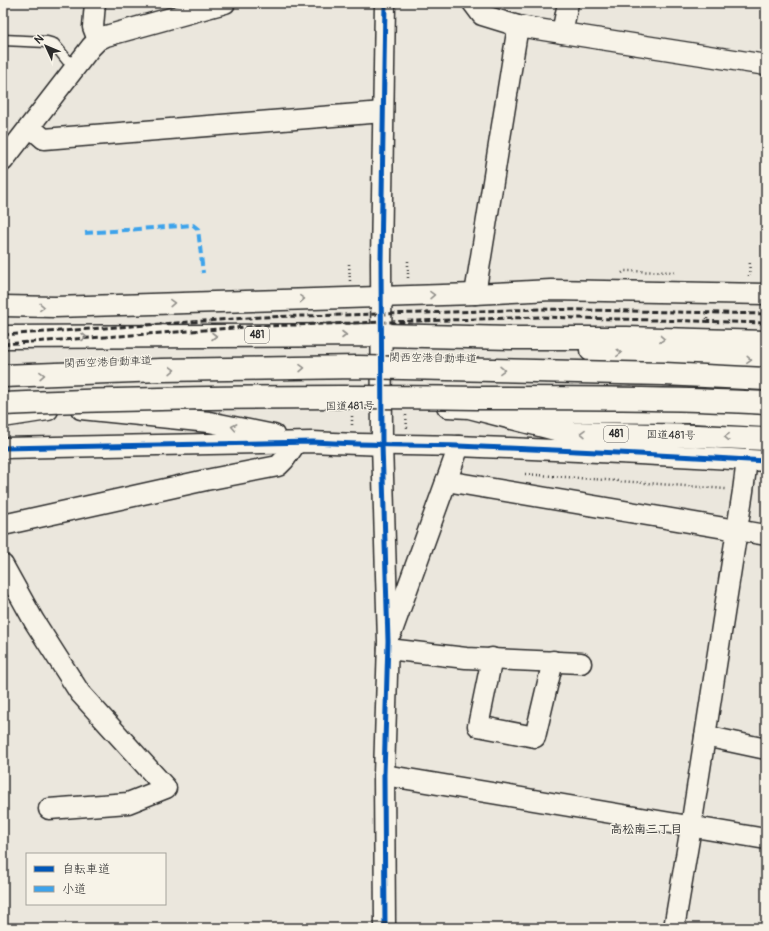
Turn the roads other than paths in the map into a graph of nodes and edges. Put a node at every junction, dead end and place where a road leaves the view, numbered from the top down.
1 (95, 3) edge
2 (225, 3) edge
3 (385, 3) edge
4 (473, 3) edge
5 (568, 3) edge
6 (518, 26) junction
7 (562, 33) junction
8 (3, 40) edge
9 (98, 40) junction
10 (766, 65) edge
11 (76, 67) junction
12 (383, 112) junction
13 (30, 127) junction
14 (3, 161) edge
15 (475, 294) junction
16 (766, 294) edge
17 (382, 296) junction
18 (3, 306) edge
19 (382, 335) junction
20 (3, 337) edge
21 (511, 338) junction
22 (766, 342) edge
23 (766, 361) edge
24 (3, 376) edge
25 (766, 379) edge
26 (766, 403) edge
27 (3, 404) edge
28 (382, 406) junction
29 (469, 407) junction
30 (81, 409) junction
31 (50, 410) junction
32 (3, 412) edge
33 (766, 416) edge
34 (3, 418) edge
35 (766, 440) edge
36 (304, 443) junction
37 (382, 444) junction
38 (459, 446) junction
39 (3, 448) edge
40 (756, 460) edge
41 (446, 481) junction
42 (3, 525) edge
43 (737, 530) junction
44 (766, 535) edge
45 (3, 565) edge
46 (388, 645) junction
47 (492, 658) junction
48 (553, 661) junction
49 (581, 663) dead end
50 (705, 736) junction
51 (766, 749) edge
52 (384, 775) junction
53 (49, 809) dead end
54 (692, 827) junction
55 (766, 839) edge
56 (385, 928) edge
57 (674, 928) edge

1 - 9 street
2 - 9 street
3 - 12 street
4 - 6 street
5 - 7 street
6 - 7 street
6 - 15 street
7 - 10 street
8 - 11 lane
9 - 11 street
11 - 13 street
12 - 13 street
12 - 17 street
13 - 14 street
15 - 16 street
17 -> 15 street
18 -> 17 street
17 - 19 street
20 -> 19 highway, 481
19 - 21 highway, 481
19 - 28 street
21 -> 22 highway, 481
21 -> 23 highway, 481
24 -> 25 highway, 関西空港自動車道, bridge
26 - 27 highway, bridge
28 - 29 highway, 国道481号 / 481
28 - 30 highway, 国道481号 / 481
28 - 37 street
29 - 33 highway, 481
35 -> 29 highway, 国道481号 / 481
30 - 31 highway, 国道481号 / 481
36 -> 30 street
31 - 32 highway, 国道481号 / 481
31 - 34 street
36 - 37 street
36 - 39 street
36 - 42 street
37 - 38 street
37 - 46 street
38 - 40 street
38 - 41 street
40 - 43 street
41 - 43 street
41 - 46 street
43 - 44 street
43 - 50 street
45 - 53 street
46 - 47 street
46 - 52 street
47 - 48 street
47 - 48 street
48 - 49 street
50 - 51 street
50 - 54 street
52 - 54 street
52 - 56 street
54 - 55 street
54 - 57 street

